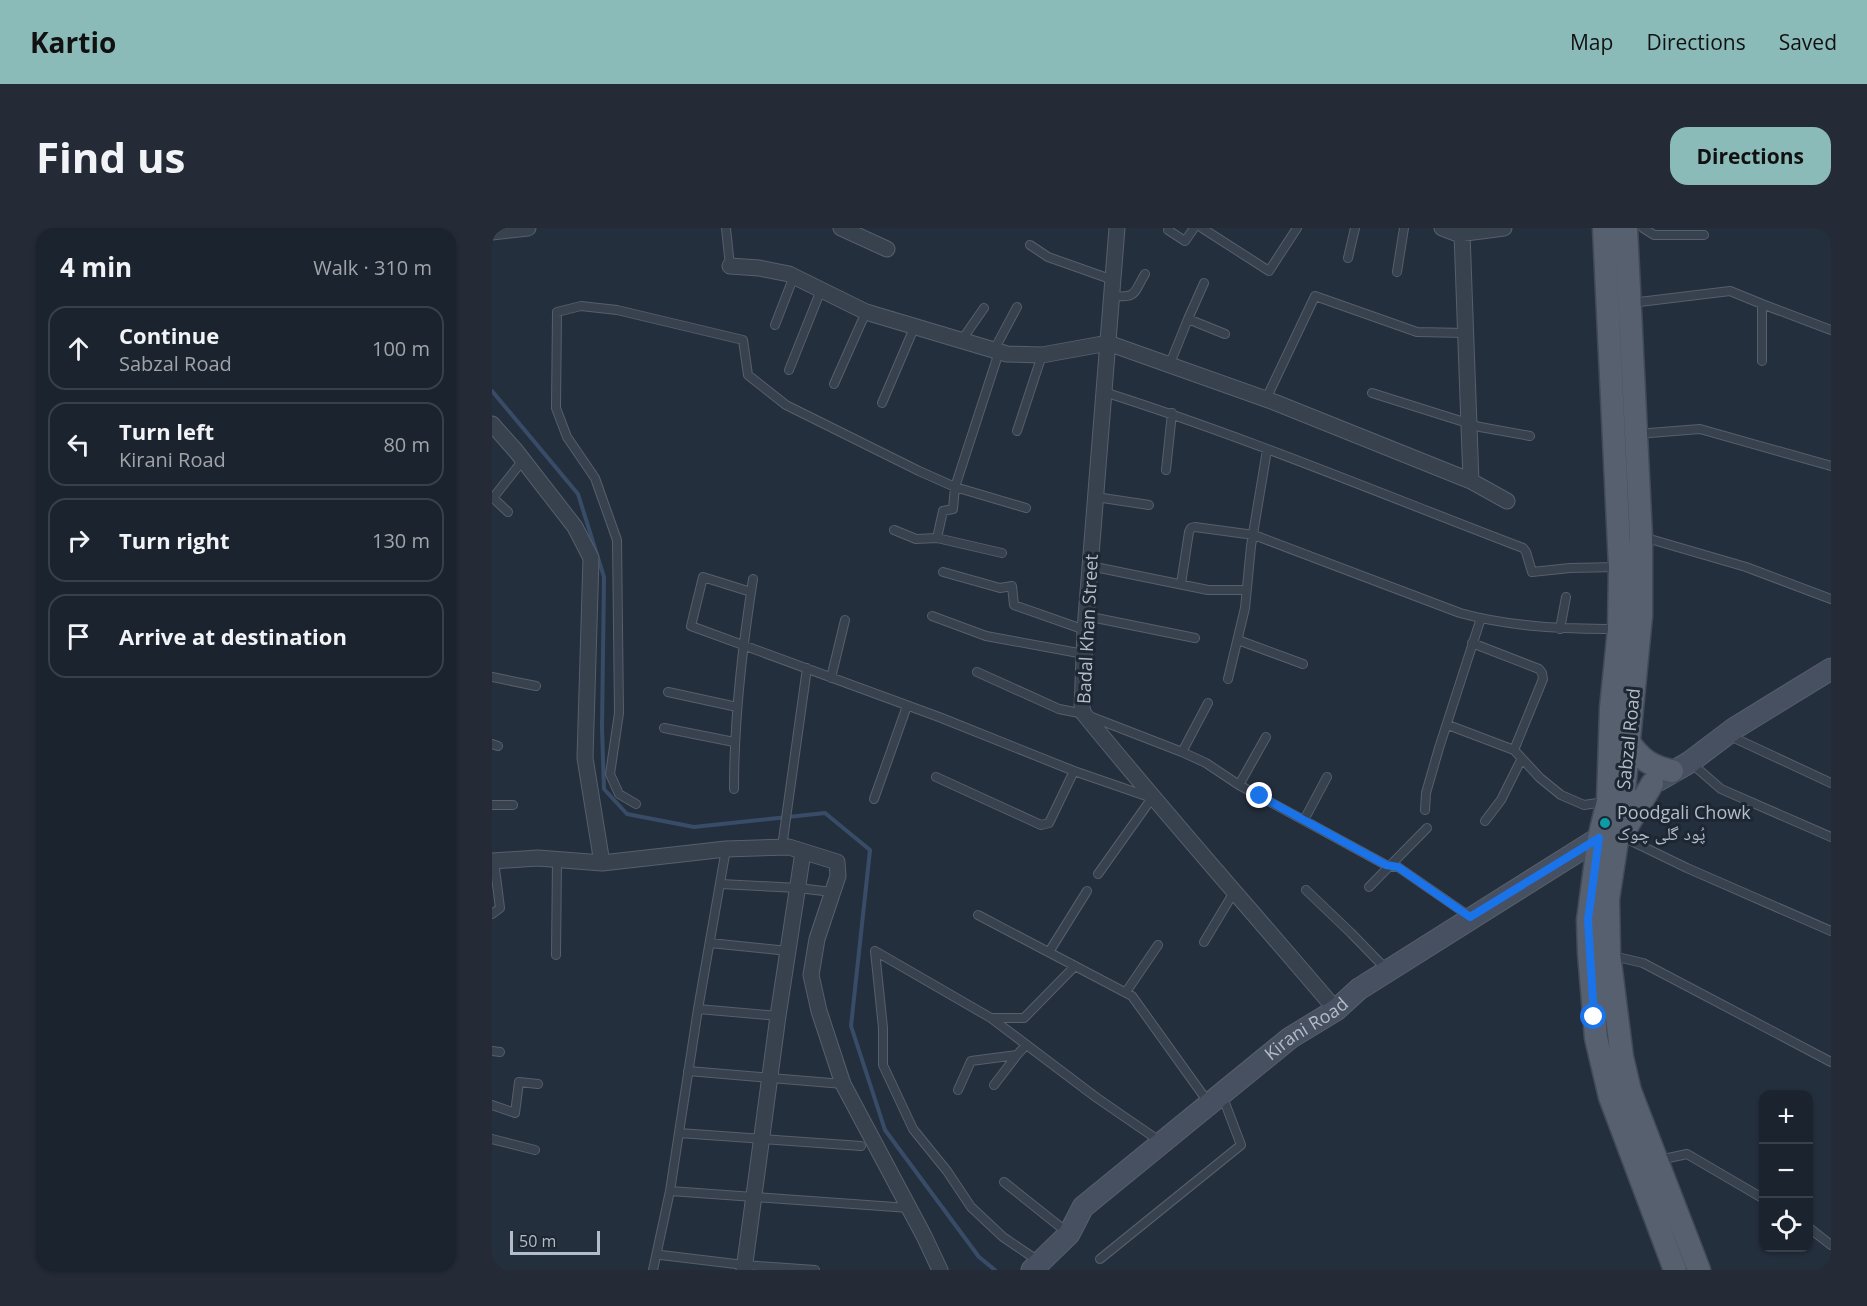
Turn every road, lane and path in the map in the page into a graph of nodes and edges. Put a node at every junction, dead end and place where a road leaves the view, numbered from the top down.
1 (528, 228) edge
2 (726, 228) edge
3 (841, 228) edge
4 (1117, 228) edge
5 (1194, 228) edge
6 (1203, 228) edge
7 (1297, 228) edge
8 (1355, 228) edge
9 (1404, 228) edge
10 (1442, 228) edge
11 (1504, 228) edge
12 (1605, 228) edge
13 (1626, 228) edge
14 (1642, 228) edge
15 (1168, 230) dead end
16 (1468, 231) edge
17 (492, 232) edge
18 (1704, 235) dead end
19 (1030, 245) dead end
20 (886, 249) dead end
21 (1348, 258) dead end
22 (730, 266) joint
23 (1397, 272) dead end
24 (1145, 274) dead end
25 (794, 276) junction
26 (1204, 283) dead end
27 (1112, 288) junction
28 (821, 290) junction
29 (1630, 303) junction
30 (1762, 304) junction
31 (1017, 307) dead end
32 (984, 308) dead end
33 (866, 312) junction
34 (1188, 319) junction
35 (775, 325) dead end
36 (914, 328) junction
37 (1831, 330) edge
38 (1466, 333) junction
39 (1225, 334) dead end
40 (961, 341) junction
41 (1108, 343) junction
42 (996, 351) junction
43 (1042, 355) junction
44 (1762, 361) dead end
45 (1169, 366) junction
46 (789, 370) dead end
47 (834, 384) dead end
48 (1104, 392) junction
49 (1372, 393) dead end
50 (1266, 399) junction
51 (882, 403) dead end
52 (1172, 413) junction
53 (1469, 422) junction
54 (492, 424) edge
55 (1017, 431) dead end
56 (1636, 434) junction
57 (1530, 436) dead end
58 (1267, 450) junction
59 (523, 460) junction
60 (1831, 466) edge
61 (1166, 470) dead end
62 (1471, 481) junction
63 (955, 487) junction
64 (1096, 496) junction
65 (492, 497) edge
66 (1507, 501) dead end
67 (1149, 505) dead end
68 (1026, 508) dead end
69 (508, 512) dead end
70 (894, 530) dead end
71 (1254, 535) junction
72 (1641, 537) junction
73 (937, 538) junction
74 (1002, 553) dead end
75 (1090, 566) junction
76 (1620, 567) junction
77 (943, 572) dead end
78 (753, 579) dead end
79 (1181, 584) junction
80 (1246, 590) junction
81 (751, 592) junction
82 (1566, 597) dead end
83 (1831, 599) edge
84 (932, 616) dead end
85 (1481, 618) junction
86 (845, 620) dead end
87 (1086, 623) junction
88 (1560, 629) junction
89 (1619, 629) junction
90 (1195, 638) dead end
91 (1238, 640) junction
92 (1472, 643) junction
93 (744, 644) junction
94 (1084, 654) junction
95 (1303, 664) dead end
96 (807, 668) junction
97 (1831, 669) edge
98 (977, 672) dead end
99 (492, 677) edge
100 (831, 678) junction
101 (1228, 679) dead end
102 (536, 686) dead end
103 (668, 692) dead end
104 (1208, 703) dead end
105 (908, 706) junction
106 (737, 707) junction
107 (1084, 714) junction
108 (1448, 725) junction
109 (664, 728) dead end
110 (1726, 734) junction
111 (1266, 737) dead end
112 (734, 742) junction
113 (1629, 742) junction
114 (1514, 750) junction
115 (1182, 752) junction
116 (1521, 760) junction
117 (1681, 766) junction
118 (1074, 771) junction
119 (936, 777) dead end
120 (1327, 777) dead end
121 (1831, 783) edge
122 (1652, 784) junction
123 (1239, 785) junction
124 (734, 789) dead end
125 (1152, 798) junction
126 (874, 799) dead end
127 (1615, 801) junction
128 (636, 804) dead end
129 (492, 805) edge
130 (513, 805) dead end
131 (1425, 810) dead end
132 (1304, 820) junction
133 (1485, 821) dead end
134 (1427, 828) dead end
135 (1831, 837) edge
136 (1613, 839) junction
137 (783, 842) junction
138 (726, 849) junction
139 (803, 852) junction
140 (557, 860) junction
141 (493, 861) edge
142 (602, 863) junction
143 (1391, 866) junction
144 (1098, 874) dead end
145 (721, 884) junction
146 (1370, 887) dead end
147 (798, 888) junction
148 (1306, 890) dead end
149 (1087, 891) dead end
150 (1235, 891) junction
151 (832, 892) junction
152 (492, 914) edge
153 (978, 915) dead end
154 (1470, 917) junction
155 (1831, 932) edge
156 (1204, 942) dead end
157 (710, 943) junction
158 (1158, 945) dead end
159 (788, 951) junction
160 (1049, 952) junction
161 (1609, 954) junction
162 (556, 955) dead end
163 (1075, 966) junction
164 (1387, 971) junction
165 (1126, 992) junction
166 (698, 1009) junction
167 (1336, 1010) junction
168 (778, 1016) junction
169 (991, 1018) junction
170 (1026, 1045) junction
171 (1017, 1055) junction
172 (1831, 1062) edge
173 (688, 1071) junction
174 (770, 1079) junction
175 (538, 1084) dead end
176 (843, 1084) junction
177 (994, 1085) dead end
178 (958, 1090) dead end
179 (1216, 1099) junction
180 (492, 1105) edge
181 (679, 1133) junction
182 (492, 1139) edge
183 (762, 1139) junction
184 (1162, 1143) junction
185 (861, 1146) dead end
186 (535, 1150) dead end
187 (1658, 1160) junction
188 (1004, 1182) dead end
189 (670, 1191) junction
190 (753, 1198) junction
191 (1762, 1198) edge
192 (909, 1208) junction
193 (1813, 1230) edge
194 (1065, 1238) junction
195 (1831, 1245) edge
196 (661, 1255) dead end
197 (1100, 1259) dead end
198 (1032, 1263) edge
199 (744, 1267) edge
200 (653, 1270) edge
201 (815, 1270) edge
202 (940, 1270) edge
203 (1675, 1270) edge
204 (1699, 1270) edge

1 - 17 street
2 - 22 lane
3 - 20 street
4 - 27 street, Badal Khan Street
5 - 15 lane
6 - 7 lane
8 - 21 lane
9 - 23 lane
10 - 16 street
11 - 16 street
12 - 76 main road, Sabzal Road
13 - 29 main road, Sabzal Road
14 - 18 lane
16 - 38 street
19 - 27 lane
22 - 25 street
24 - 27 lane
25 - 28 street
25 - 35 lane
26 - 34 lane
27 - 41 street, Badal Khan Street
28 - 33 street
28 - 46 lane
29 - 30 lane
29 - 56 main road, Sabzal Road
30 - 37 lane
30 - 44 lane
31 - 42 lane
32 - 40 lane
33 - 36 street
33 - 47 lane
34 - 39 lane
34 - 45 lane
36 - 40 street
36 - 51 lane
38 - 50 lane
38 - 53 street
40 - 42 street
41 - 43 street
41 - 45 street
41 - 48 street, Badal Khan Street
42 - 43 street
42 - 63 lane
43 - 55 lane
45 - 50 street
48 - 52 lane
48 - 64 street, Badal Khan Street
49 - 53 lane
50 - 62 street
52 - 58 lane
52 - 61 lane
53 - 57 lane
53 - 62 street
54 - 59 street
56 - 60 lane
56 - 72 main road, Sabzal Road
58 - 71 lane
58 - 76 lane
59 - 65 lane
59 - 142 street
62 - 66 street
63 - 68 lane
63 - 73 lane
63 - 128 lane
64 - 67 lane
64 - 75 street, Badal Khan Street
65 - 69 lane
70 - 73 lane
71 - 79 lane
71 - 80 lane
71 - 85 lane
72 - 83 lane
72 - 113 main road, Sabzal Road
73 - 74 lane
75 - 79 lane
75 - 87 street, Badal Khan Street
76 - 89 main road, Sabzal Road
77 - 87 lane
78 - 81 lane
79 - 80 lane
80 - 91 lane
81 - 93 lane
81 - 93 lane
82 - 88 lane
84 - 94 lane
85 - 88 lane
85 - 92 lane
86 - 100 lane
87 - 90 lane
87 - 94 street, Badal Khan Street
88 - 89 lane
89 - 127 main road, Sabzal Road
91 - 95 lane
91 - 101 lane
92 - 108 lane
92 - 114 lane
93 - 96 lane
93 - 106 lane
94 - 107 street, Badal Khan Street
96 - 100 lane
96 - 137 lane
97 - 110 main road
98 - 107 lane
99 - 102 lane
100 - 105 lane
103 - 106 lane
104 - 115 lane
105 - 118 lane
105 - 126 lane
106 - 112 lane
107 - 115 lane
107 - 125 street, Badal Khan Street
108 - 114 lane
108 - 131 lane
109 - 112 lane
110 - 117 main road
110 - 121 lane
111 - 123 lane
112 - 124 lane
113 - 117 main road
113 - 127 main road, Sabzal Road
114 - 116 lane
115 - 123 lane
116 - 127 lane
116 - 133 lane
117 - 122 main road
117 - 135 lane
118 - 119 lane
118 - 125 lane
120 - 132 lane
122 - 127 main road
122 - 136 main road
123 - 132 lane
125 - 144 lane
125 - 150 street, Badal Khan Street
127 - 136 main road, Sabzal Road
129 - 130 lane
132 - 143 lane
134 - 143 lane
136 - 154 main road, Kirani Road
136 - 155 lane
136 - 161 main road, Sabzal Road
136 - 203 main road, Sabzal Road
137 - 138 street
137 - 139 street
138 - 142 street
138 - 145 lane
139 - 147 street
139 - 151 street
140 - 141 street
140 - 142 street
140 - 162 lane
141 - 152 lane
143 - 146 lane
143 - 154 lane
145 - 147 lane
145 - 157 lane
147 - 151 lane
147 - 159 street
148 - 164 lane
149 - 160 lane
150 - 156 lane
150 - 167 street, Badal Khan Street
151 - 176 street
153 - 160 lane
154 - 164 main road, Kirani Road
157 - 159 lane
157 - 166 lane
158 - 165 lane
159 - 168 street
160 - 163 lane
161 - 172 lane
161 - 187 main road, Sabzal Road
163 - 165 lane
163 - 169 lane
164 - 167 main road, Kirani Road
165 - 179 lane
166 - 168 lane
166 - 173 lane
167 - 179 main road, Kirani Road
168 - 174 street
169 - 170 lane
169 - 198 lane
170 - 171 lane
170 - 184 lane
171 - 177 lane
171 - 178 lane
173 - 174 lane
173 - 181 lane
174 - 176 lane
174 - 183 street
175 - 180 lane
176 - 192 street
179 - 184 main road, Kirani Road
179 - 197 lane
181 - 183 lane
181 - 189 lane
182 - 186 lane
183 - 185 lane
183 - 190 street
184 - 194 main road, Kirani Road
187 - 191 lane
187 - 204 main road, Sabzal Road
188 - 194 lane
189 - 190 lane
189 - 200 lane
190 - 192 lane
190 - 199 street
192 - 202 street
193 - 195 lane
194 - 198 main road, Kirani Road
196 - 199 lane
199 - 201 lane

